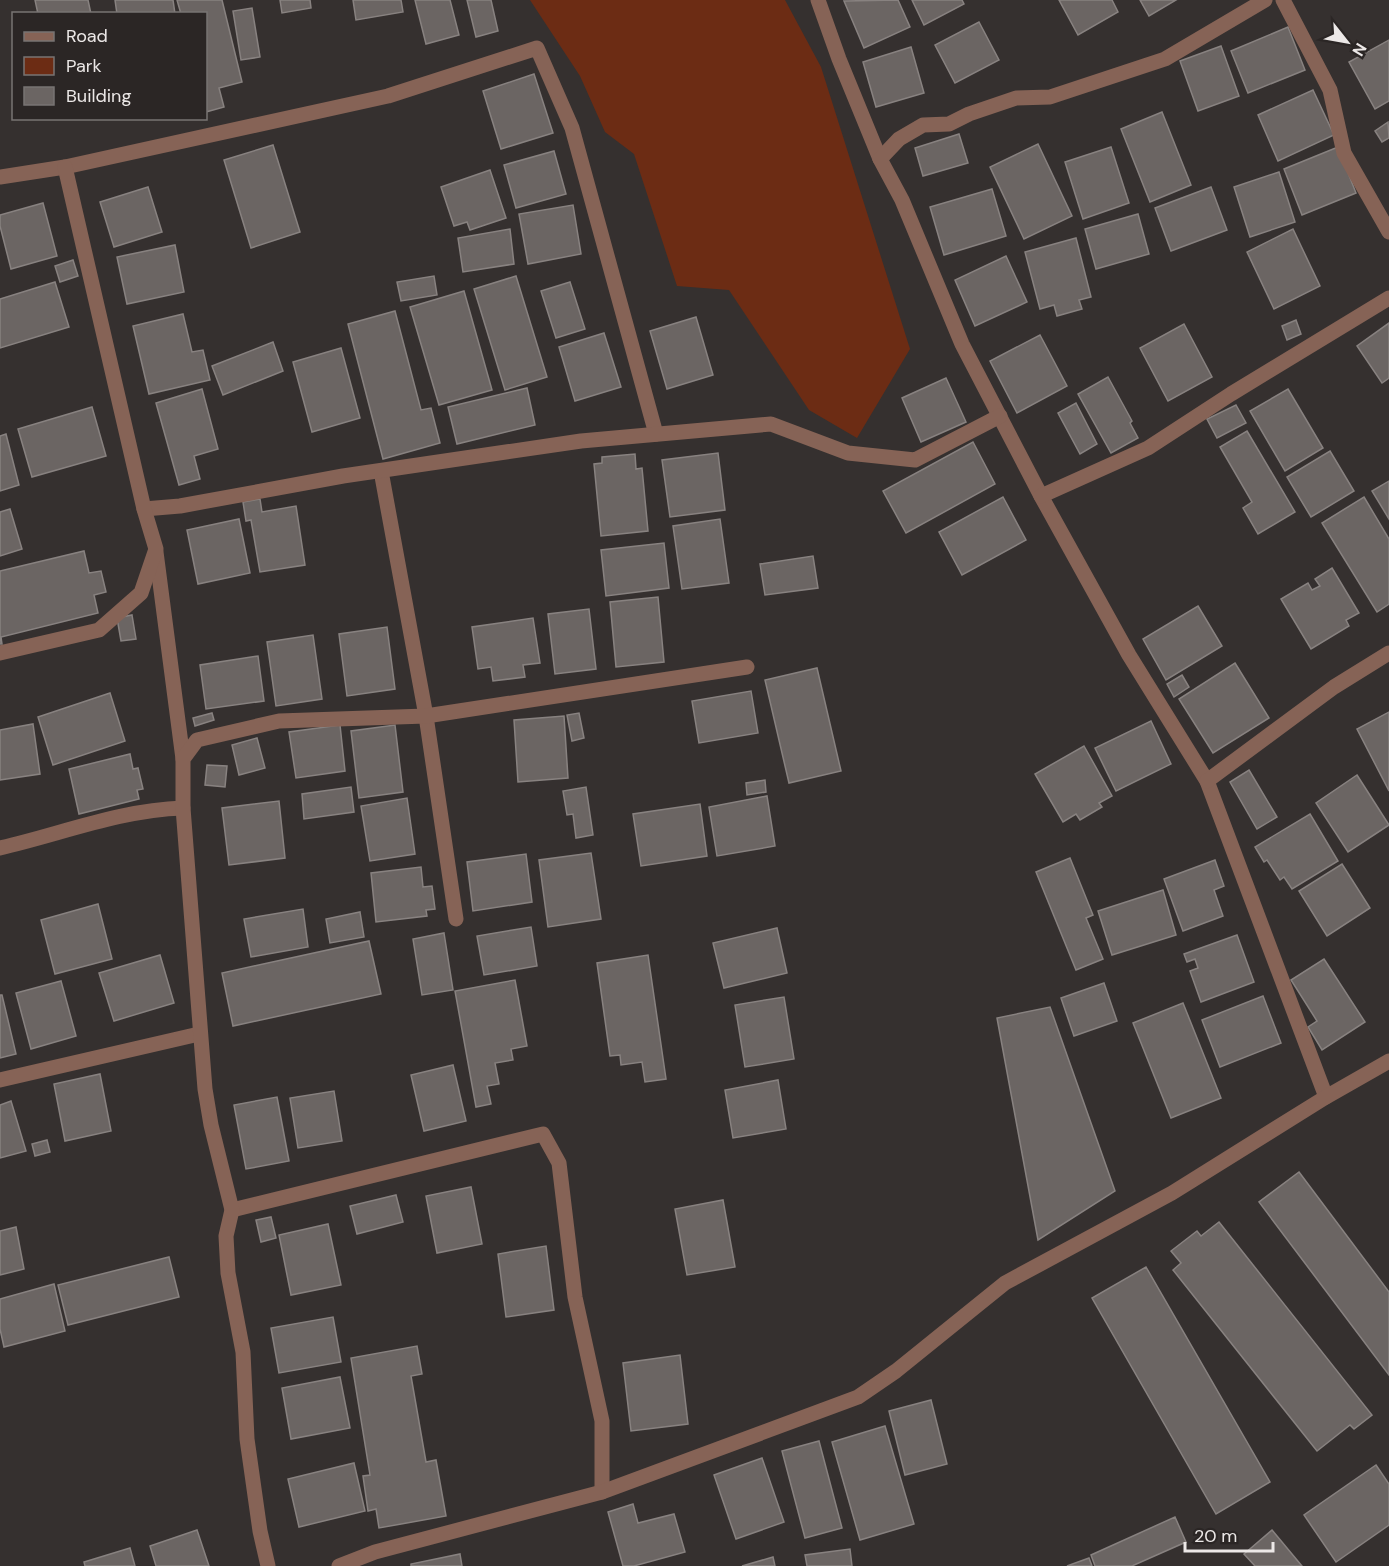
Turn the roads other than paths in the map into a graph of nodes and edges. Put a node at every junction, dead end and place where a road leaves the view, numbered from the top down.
1 (818, 0) edge
2 (1264, 0) edge
3 (1283, 0) edge
4 (880, 159) junction
5 (65, 167) junction
6 (0, 177) edge
7 (1389, 232) edge
8 (1389, 298) edge
9 (1000, 416) junction
10 (656, 434) junction
11 (381, 471) junction
12 (1041, 496) junction
13 (144, 509) junction
14 (156, 549) junction
15 (0, 653) edge
16 (1389, 653) edge
17 (747, 667) dead end
18 (426, 716) junction
19 (183, 759) junction
20 (1208, 781) junction
21 (183, 808) junction
22 (0, 848) edge
23 (456, 919) dead end
24 (200, 1034) junction
25 (1389, 1061) edge
26 (0, 1080) edge
27 (1326, 1097) junction
28 (232, 1210) junction
29 (602, 1492) junction
30 (268, 1566) edge
31 (339, 1566) edge

1 - 4 street
2 - 4 street
3 - 7 street
4 - 9 street
5 - 6 street
5 - 10 street
5 - 13 street
8 - 12 street
9 - 10 street
9 - 12 street
10 - 11 street
11 - 13 street
11 - 18 street
12 - 20 street
13 - 14 street
14 - 15 street
14 - 19 street
16 - 20 street
17 - 18 street
18 - 19 street
18 - 23 street
19 - 21 street
20 - 27 street
21 - 22 street
21 - 24 street
24 - 26 street
24 - 28 street
25 - 27 street
27 - 29 street
28 - 29 street
28 - 30 street
29 - 31 street

